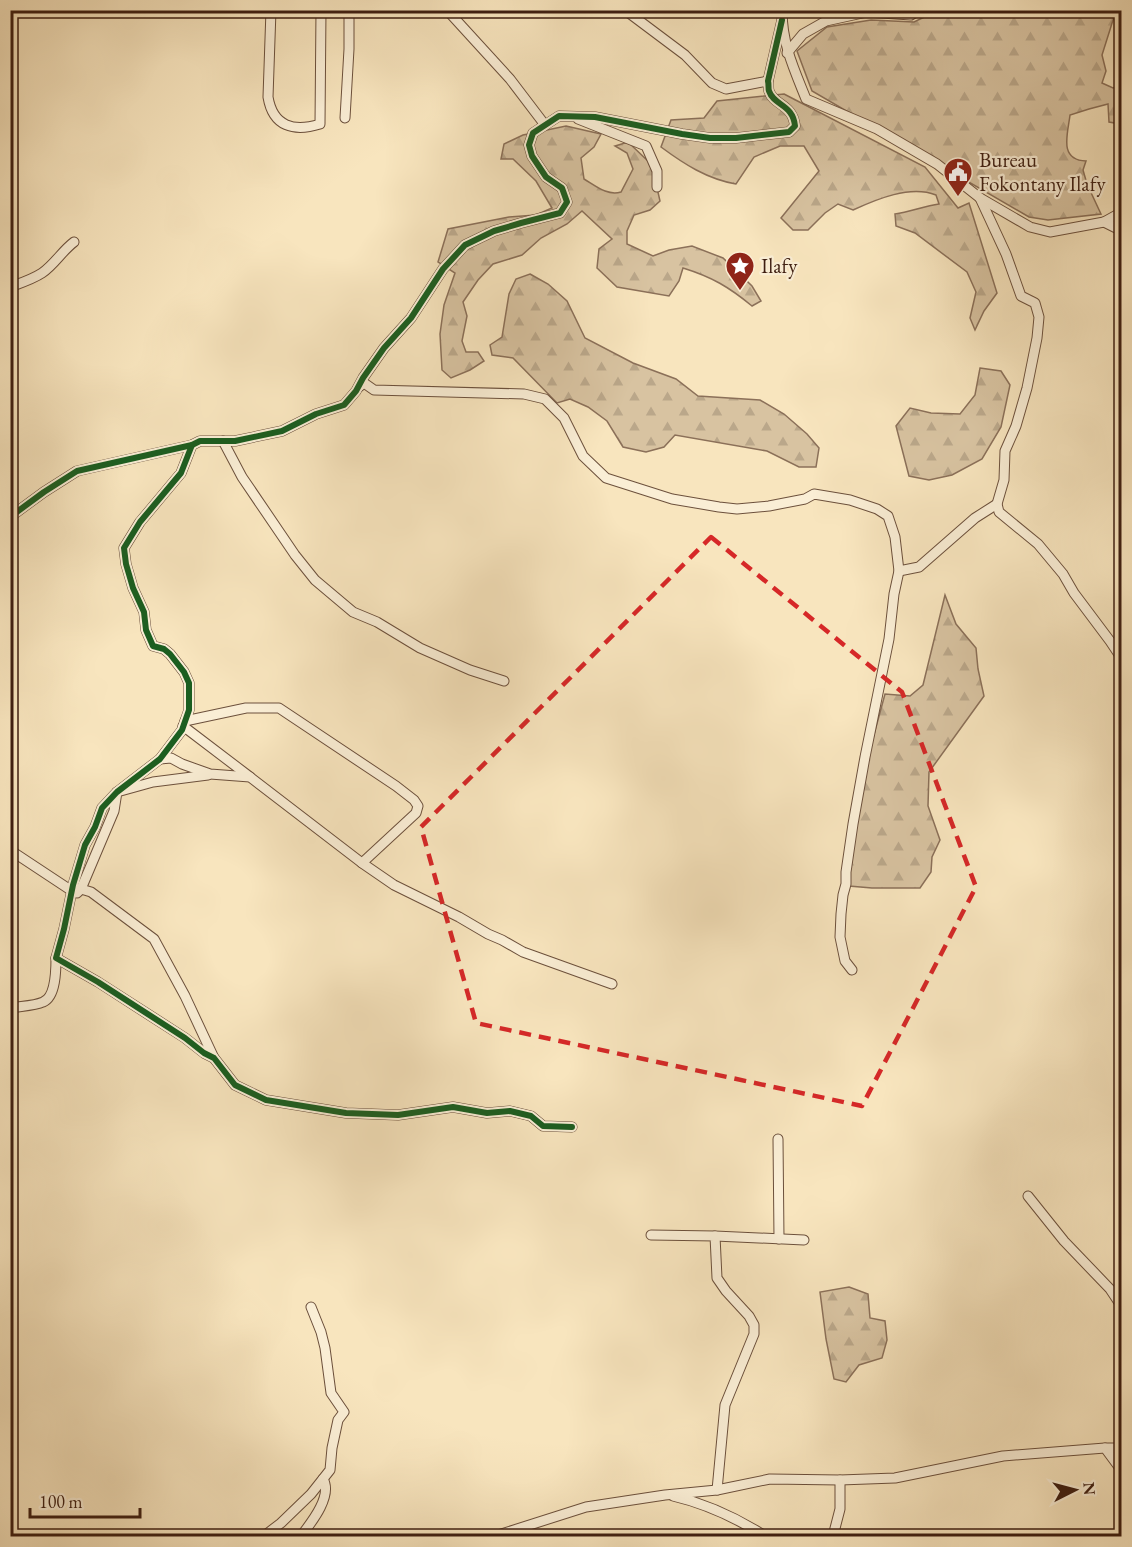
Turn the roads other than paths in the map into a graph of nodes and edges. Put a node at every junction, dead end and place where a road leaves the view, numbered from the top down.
1 (271, 10) edge
2 (321, 10) edge
3 (350, 10) edge
4 (447, 10) edge
5 (625, 10) edge
6 (919, 10) edge
7 (782, 15) edge
8 (787, 53) junction
9 (768, 81) junction
10 (571, 116) junction
11 (345, 118) dead end
12 (545, 125) junction
13 (657, 187) dead end
14 (980, 198) junction
15 (1122, 212) edge
16 (1104, 222) junction
17 (1122, 231) edge
18 (74, 242) dead end
19 (10, 287) edge
20 (356, 391) junction
21 (223, 441) junction
22 (192, 445) junction
23 (997, 504) junction
24 (10, 517) edge
25 (898, 571) junction
26 (1122, 659) edge
27 (504, 681) dead end
28 (184, 724) junction
29 (160, 759) junction
30 (210, 774) junction
31 (250, 777) junction
32 (117, 792) junction
33 (10, 850) edge
34 (362, 863) junction
35 (77, 890) junction
36 (56, 958) junction
37 (852, 970) dead end
38 (612, 984) dead end
39 (10, 1008) edge
40 (214, 1058) junction
41 (572, 1128) dead end
42 (778, 1139) dead end
43 (1028, 1196) dead end
44 (651, 1235) dead end
45 (716, 1236) junction
46 (779, 1239) junction
47 (804, 1240) dead end
48 (311, 1307) dead end
49 (1122, 1307) edge
50 (1105, 1448) junction
51 (1122, 1448) edge
52 (1122, 1471) edge
53 (324, 1479) junction
54 (840, 1480) junction
55 (717, 1490) junction
56 (664, 1495) junction
57 (264, 1536) edge
58 (301, 1536) edge
59 (495, 1536) edge
60 (765, 1536) edge
61 (833, 1536) edge

1 - 2 street
3 - 11 street
4 - 12 street
5 - 9 street
6 - 8 street
7 - 8 street
7 - 9 street
8 - 14 street
9 - 10 street
10 - 12 street
10 - 13 street
12 - 20 street
14 - 16 street
14 - 23 street
15 - 16 street
16 - 17 street
18 - 19 street
20 - 21 street
20 - 25 street
21 - 22 street
21 - 27 street
22 - 24 street
22 - 28 street
23 - 25 street
23 - 26 street
25 - 37 street
28 - 29 street
28 - 31 street
28 - 34 street
29 - 30 street
29 - 32 street
30 - 31 street
30 - 32 street
31 - 34 street
32 - 35 street
33 - 35 street
34 - 38 street
35 - 36 street
35 - 40 street
36 - 39 street
36 - 40 street
40 - 41 street
42 - 46 street
43 - 49 street
44 - 45 street
45 - 46 street
45 - 55 street
46 - 47 street
48 - 53 street
50 - 51 street
50 - 52 street
50 - 54 street
53 - 57 street
53 - 58 street
54 - 55 street
54 - 61 street
55 - 56 street
56 - 59 street
56 - 60 street

